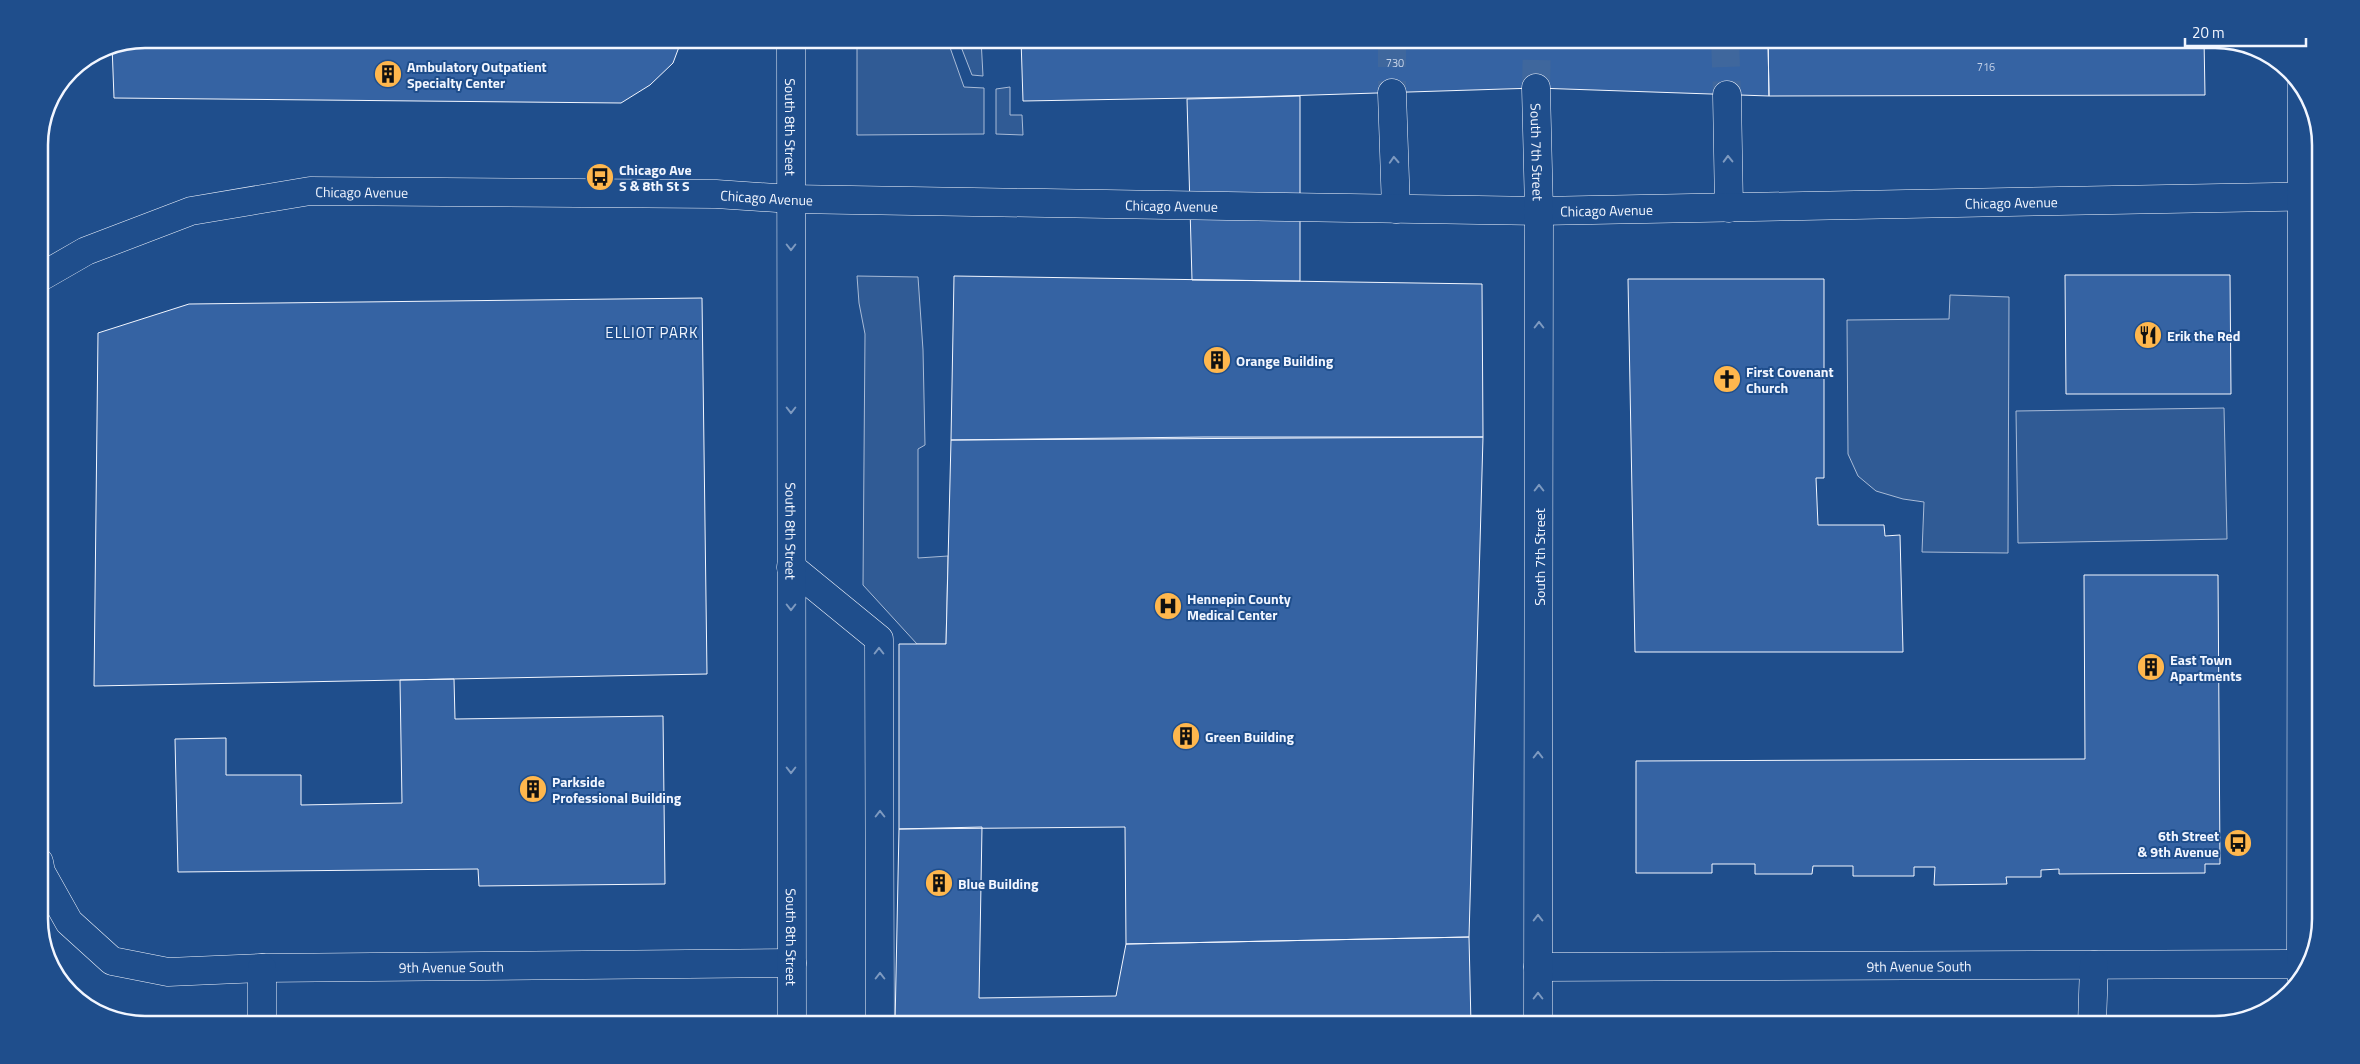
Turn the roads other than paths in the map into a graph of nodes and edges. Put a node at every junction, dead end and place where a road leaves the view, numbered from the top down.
1 (790, 48) edge
2 (1536, 88) tunnel mouth
3 (1392, 93) tunnel mouth
4 (1727, 95) tunnel mouth
5 (2304, 104) edge
6 (2312, 196) edge
7 (791, 199) junction
8 (1729, 208) junction
9 (1396, 209) junction
10 (1539, 211) junction
11 (48, 273) edge
12 (791, 567) junction
13 (48, 884) edge
14 (792, 963) junction
15 (2094, 965) junction
16 (1538, 966) junction
17 (2301, 966) edge
18 (262, 968) junction
19 (2299, 970) edge
20 (262, 1016) edge
21 (792, 1016) edge
22 (880, 1016) edge
23 (1538, 1016) edge
24 (2092, 1016) edge

1 - 7 street, South 8th Street
2 - 10 street, South 7th Street
9 -> 3 street
8 -> 4 street
5 - 6 street
6 - 8 street, Chicago Avenue
6 - 17 street
7 - 9 street, Chicago Avenue
7 - 11 street, Chicago Avenue
7 -> 12 street, South 8th Street
8 - 10 street, Chicago Avenue
9 - 10 street, Chicago Avenue
16 -> 10 street, South 7th Street
12 -> 14 street, South 8th Street
22 -> 12 street
13 - 18 street, 9th Avenue South
14 - 18 street, 9th Avenue South
14 - 21 street, South 8th Street
15 - 16 street, 9th Avenue South
15 - 19 street, 9th Avenue South
15 - 24 street
23 -> 16 street, South 7th Street
18 - 20 street

